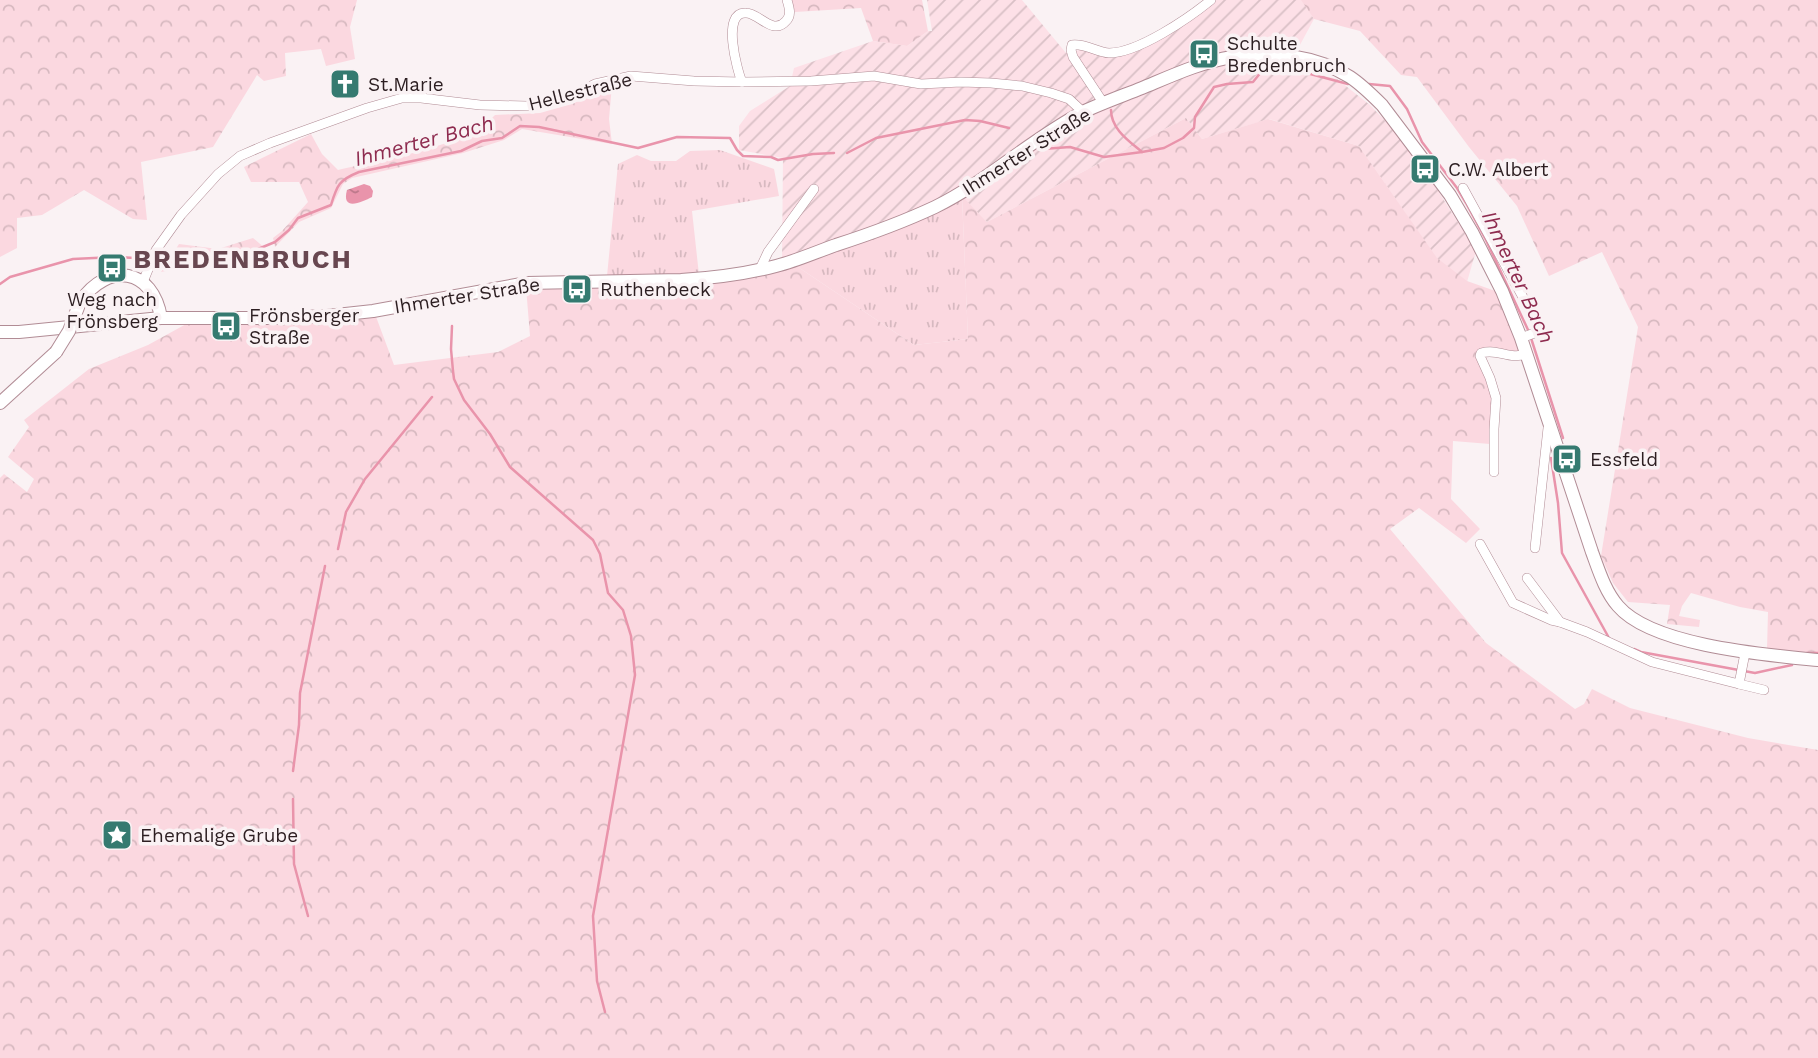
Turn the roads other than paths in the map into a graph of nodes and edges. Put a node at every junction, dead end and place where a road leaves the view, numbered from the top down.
1 (786, 0) edge
2 (1211, 0) edge
3 (742, 82) junction
4 (1104, 104) junction
5 (1083, 113) junction
6 (1463, 188) dead end
7 (814, 189) dead end
8 (760, 270) junction
9 (143, 282) junction
10 (161, 318) junction
11 (0, 332) edge
12 (1521, 338) junction
13 (1526, 354) junction
14 (0, 402) edge
15 (1549, 422) junction
16 (1494, 472) dead end
17 (1480, 544) dead end
18 (1535, 548) dead end
19 (1527, 578) dead end
20 (1560, 622) junction
21 (1744, 657) junction
22 (1818, 660) edge
23 (1740, 679) junction
24 (1764, 690) dead end

1 - 3 street
2 - 4 street, Ihmerter Straße
3 - 5 street, Hellestraße
3 - 9 street, Hellestraße
4 - 5 main road, Ihmerter Straße
4 - 12 main road, Ihmerter Straße
5 - 8 main road, Ihmerter Straße
6 - 12 street
7 - 8 street
8 - 10 main road, Ihmerter Straße
9 - 10 main road
9 - 14 main road, bridge
10 - 11 main road, Ihmerter Straße
12 - 13 main road, Ihmerter Straße
13 - 15 main road, Ihmerter Straße
13 - 16 street
15 - 18 street
15 - 21 main road, Ihmerter Straße
17 - 20 street
19 - 20 street
20 - 23 street
21 - 22 main road, Ihmerter Straße
21 - 23 street
23 - 24 street

